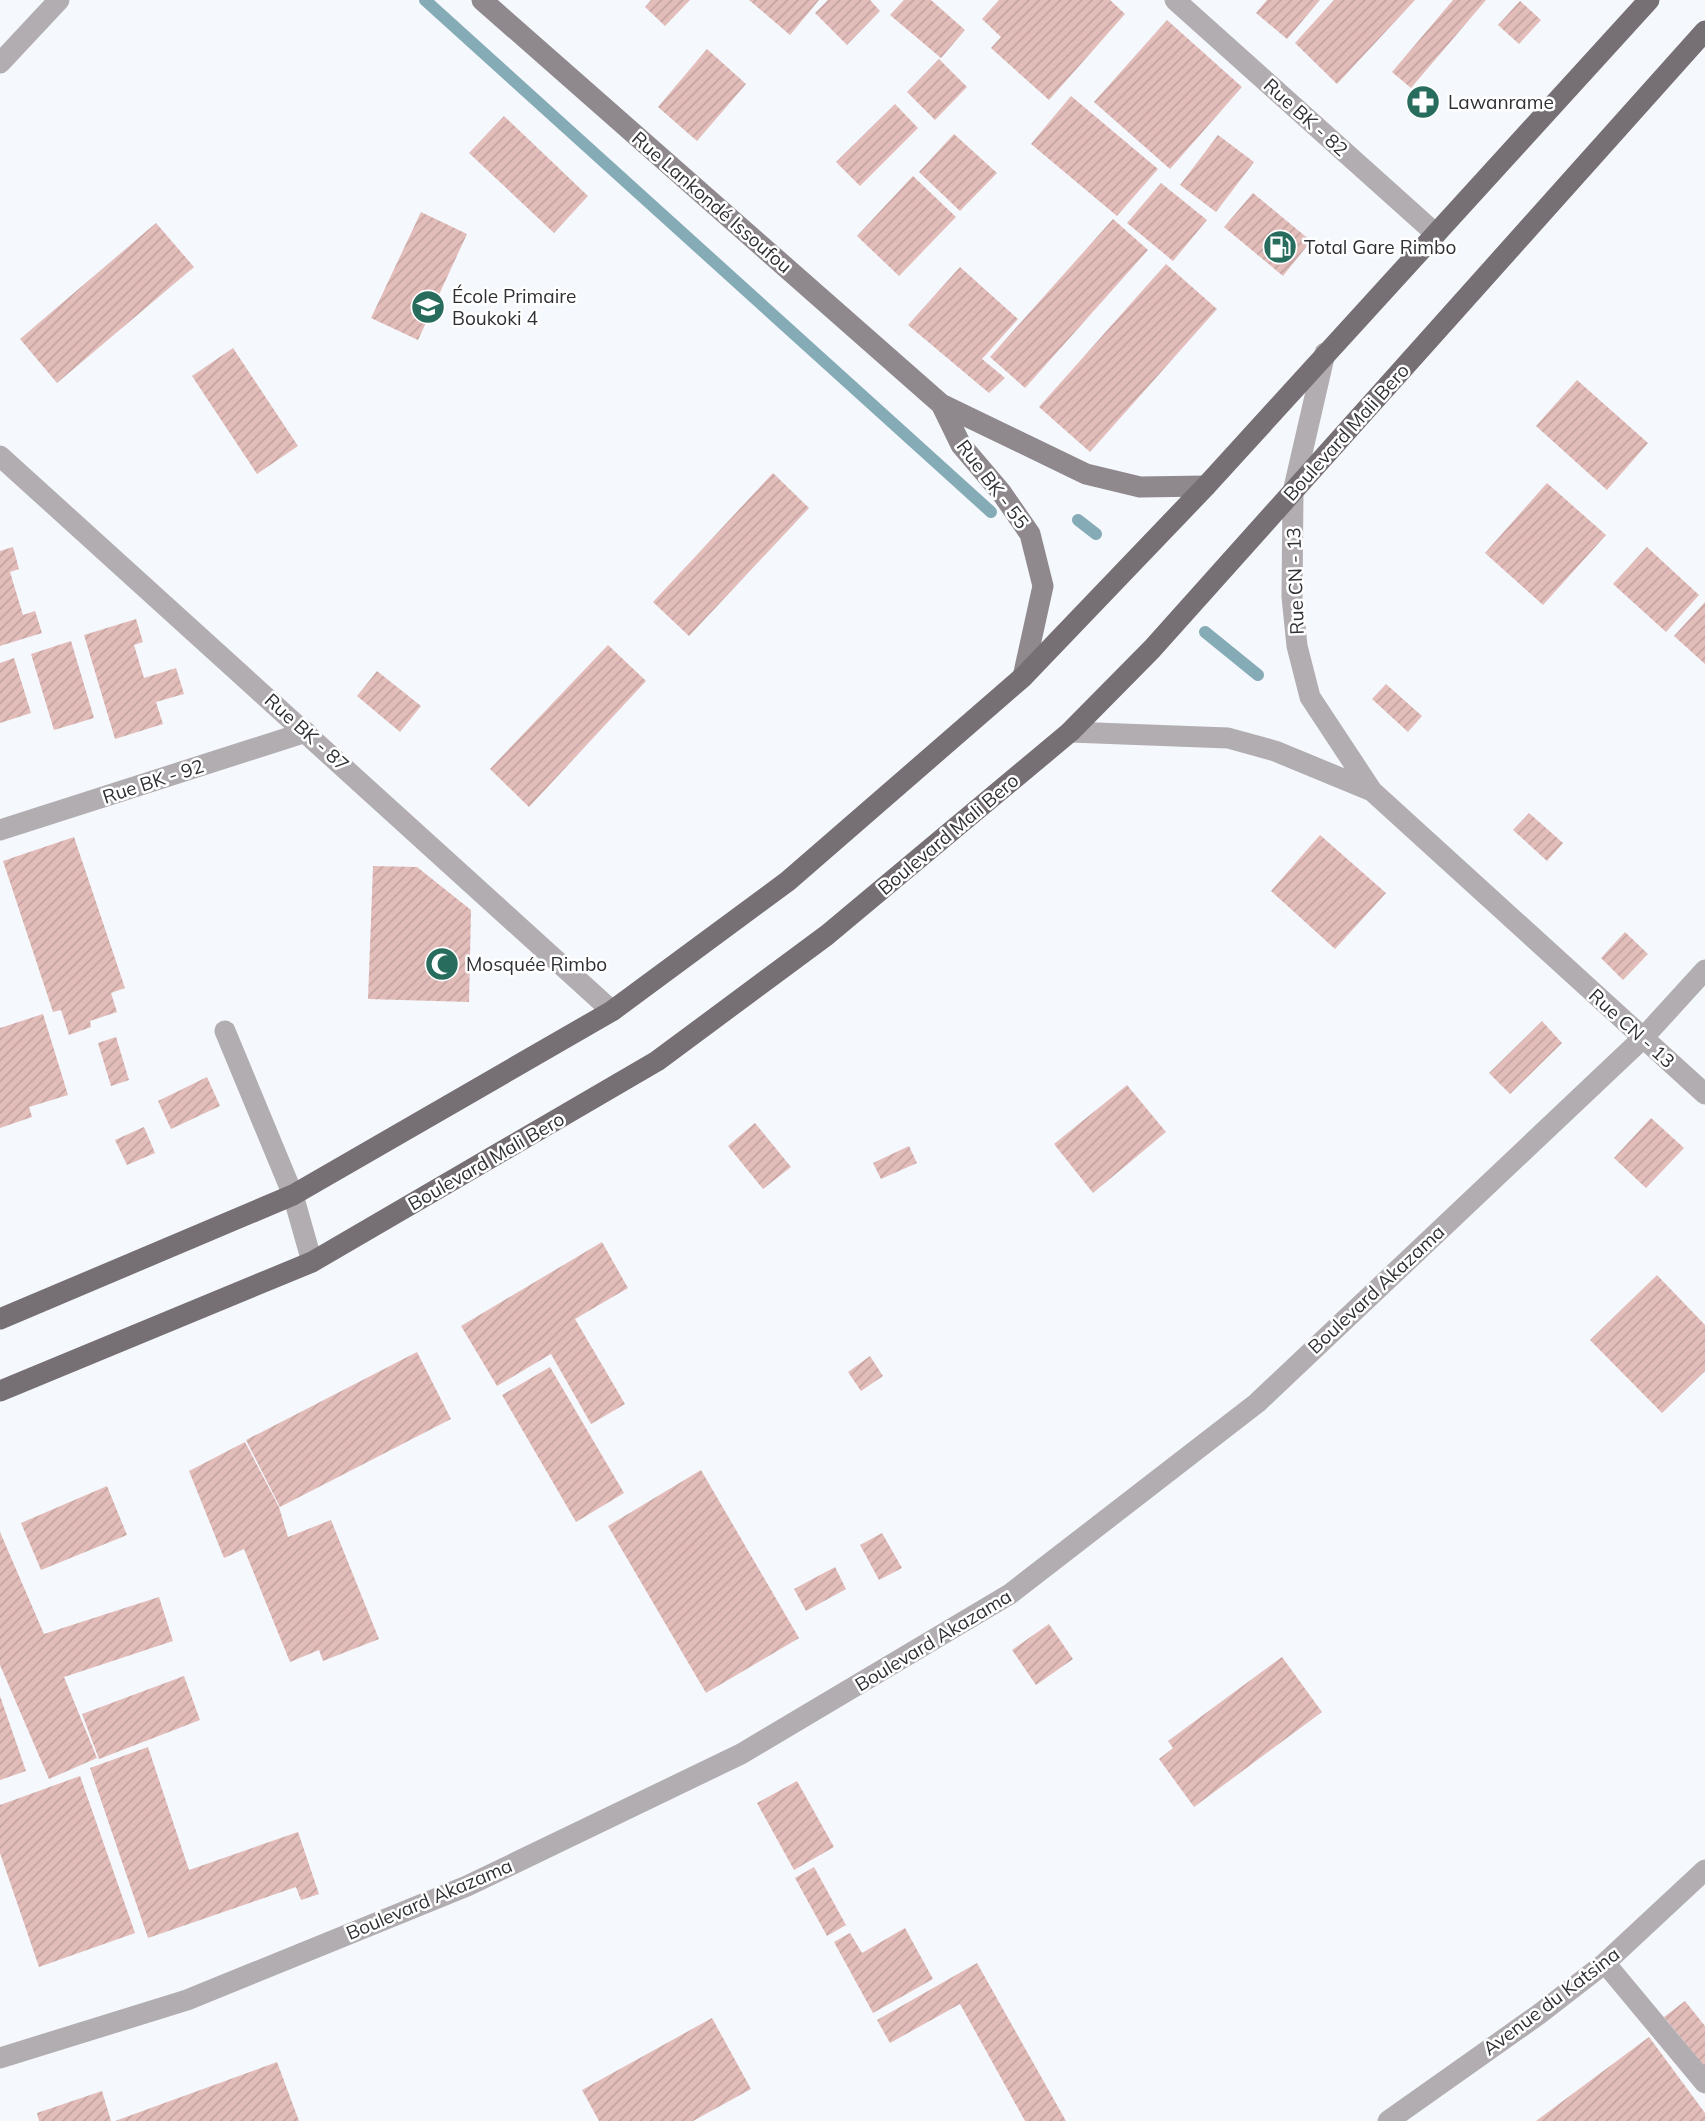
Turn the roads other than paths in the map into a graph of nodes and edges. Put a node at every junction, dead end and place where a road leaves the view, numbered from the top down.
1 (59, 0) edge
2 (482, 0) edge
3 (1175, 0) edge
4 (1649, 0) edge
5 (1705, 31) edge
6 (0, 63) edge
7 (1436, 234) junction
8 (1325, 353) junction
9 (942, 404) junction
10 (0, 456) edge
11 (1206, 486) junction
12 (1293, 492) junction
13 (1023, 677) junction
14 (306, 732) junction
15 (1070, 732) junction
16 (1372, 791) junction
17 (0, 830) edge
18 (1705, 970) edge
19 (612, 1011) junction
20 (225, 1031) dead end
21 (1643, 1038) junction
22 (1705, 1094) edge
23 (293, 1195) junction
24 (312, 1262) junction
25 (0, 1319) edge
26 (0, 1391) edge
27 (1705, 1870) edge
28 (1605, 1963) junction
29 (0, 2058) edge
30 (1705, 2084) edge
31 (1388, 2121) edge

1 - 6 street
2 - 9 street, Rue Lankondé Issoufou
3 - 7 street, Rue BK - 82
4 - 7 main road
5 - 12 main road, Boulevard Mali Bero
7 - 8 main road
8 - 11 main road
8 - 12 street, Rue CN - 13
9 - 11 street, Rue BK - 55
9 - 13 street, Rue BK - 55
10 - 14 street, Rue BK - 87
11 - 13 main road
12 - 15 main road, Boulevard Mali Bero
12 - 16 street, Rue CN - 13
13 - 19 main road
14 - 17 street, Rue BK - 92
14 - 19 street, Rue BK - 87
15 - 16 street, Rue CN - 13
15 - 24 main road, Boulevard Mali Bero
16 - 21 street, Rue CN - 13
18 - 21 street, Boulevard Akazama
19 - 23 main road
20 - 23 street
21 - 22 street, Rue CN - 13
21 - 29 street, Boulevard Akazama
23 - 24 street
23 - 25 main road
24 - 26 main road, Boulevard Mali Bero
27 - 28 street, Avenue du Katsina
28 - 30 street
28 - 31 street, Avenue du Katsina

